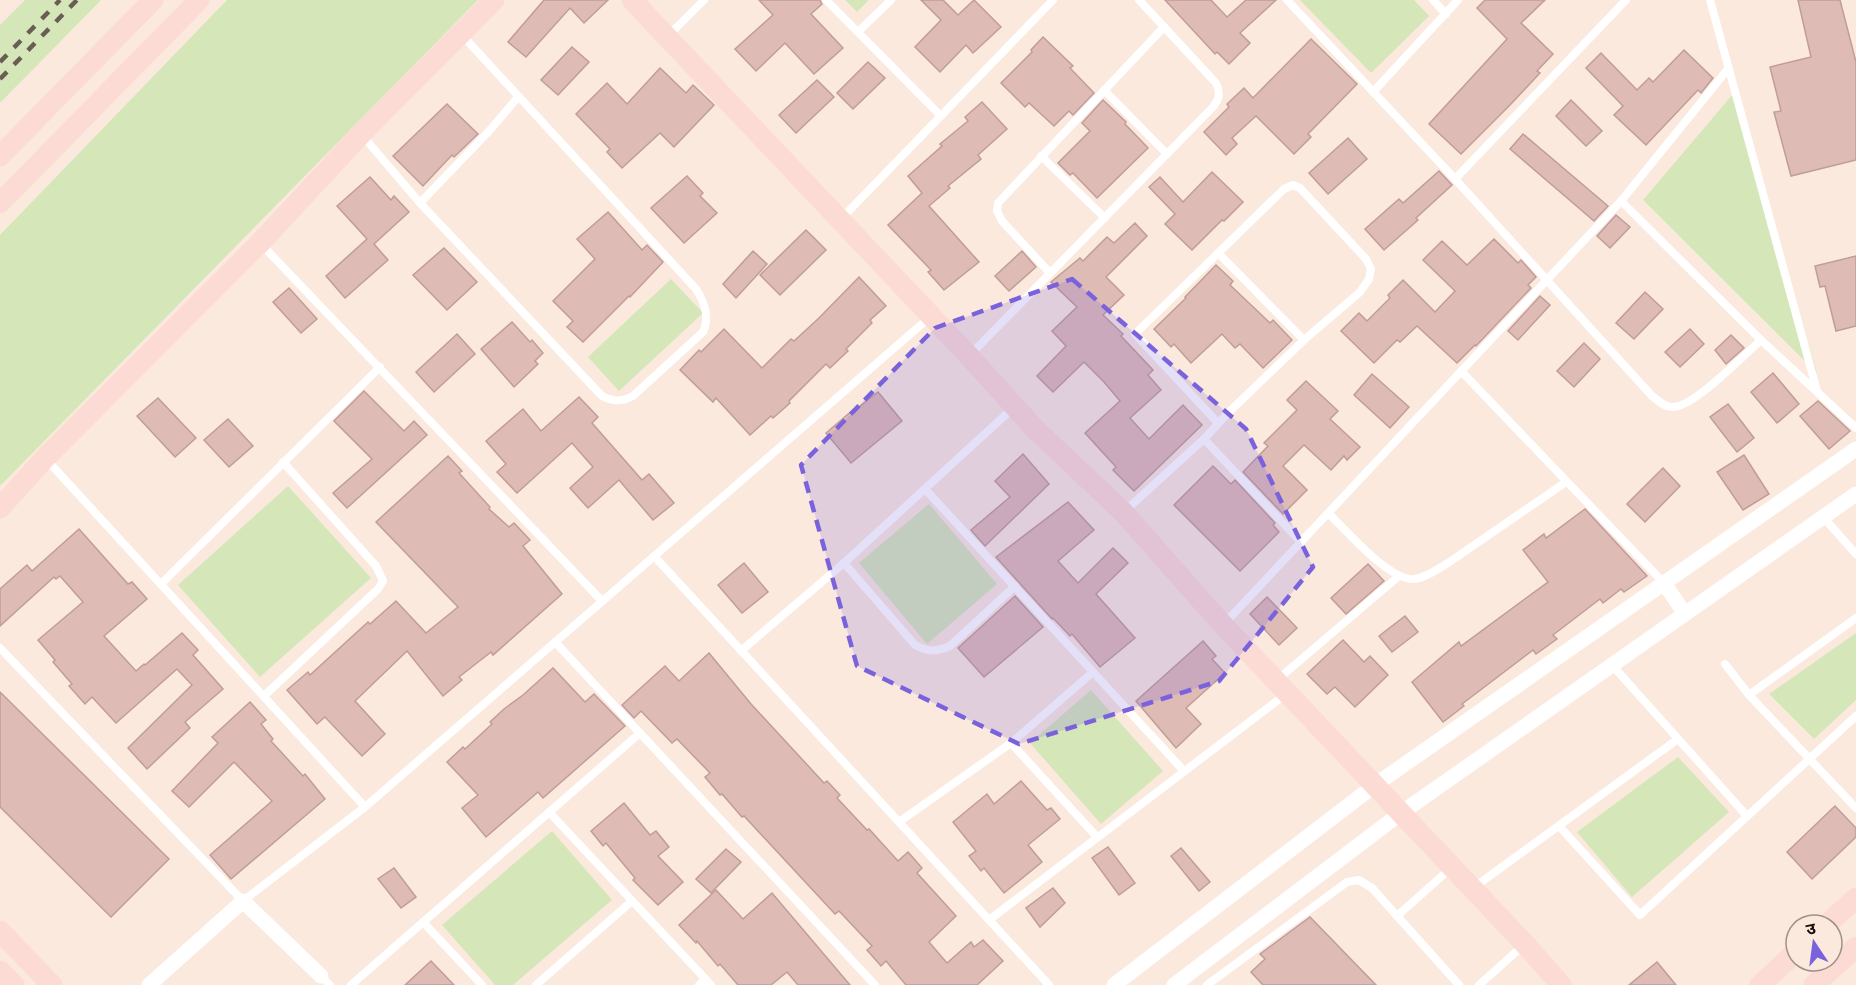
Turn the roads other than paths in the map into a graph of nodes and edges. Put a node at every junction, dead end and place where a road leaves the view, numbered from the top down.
1 (153, 0) edge
2 (199, 0) edge
3 (494, 0) edge
4 (632, 0) edge
5 (704, 0) edge
6 (826, 0) edge
7 (891, 0) edge
8 (1053, 0) edge
9 (1139, 0) edge
10 (1287, 0) edge
11 (1433, 0) edge
12 (1458, 0) edge
13 (1626, 0) edge
14 (1710, 0) edge
15 (1446, 14) junction
16 (1164, 27) junction
17 (858, 32) junction
18 (461, 34) junction
19 (666, 37) junction
20 (1728, 69) junction
21 (1104, 90) junction
22 (1373, 92) junction
23 (518, 97) junction
24 (941, 116) junction
25 (361, 134) junction
26 (1167, 154) junction
27 (0, 156) edge
28 (1041, 156) junction
29 (1455, 179) junction
30 (1621, 201) junction
31 (0, 203) edge
32 (420, 203) junction
33 (1105, 218) junction
34 (840, 220) junction
35 (260, 243) junction
36 (1218, 252) junction
37 (1050, 273) junction
38 (1547, 279) junction
39 (931, 316) junction
40 (1304, 340) junction
41 (1761, 340) junction
42 (969, 357) junction
43 (380, 367) junction
44 (1461, 371) junction
45 (1816, 391) junction
46 (1014, 408) junction
47 (1218, 423) junction
48 (1856, 428) edge
49 (1204, 439) junction
50 (1856, 449) edge
51 (45, 458) junction
52 (283, 462) junction
53 (1566, 482) junction
54 (925, 489) junction
55 (1856, 494) edge
56 (0, 508) edge
57 (1123, 512) junction
58 (1328, 513) junction
59 (1823, 517) junction
60 (1301, 542) junction
61 (1856, 554) edge
62 (654, 556) junction
63 (844, 562) junction
64 (1399, 576) junction
65 (1664, 583) junction
66 (161, 584) junction
67 (1016, 586) junction
68 (602, 601) junction
69 (1685, 614) junction
70 (1856, 618) edge
71 (1223, 625) junction
72 (555, 642) junction
73 (0, 648) edge
74 (741, 651) junction
75 (1725, 664) dead end
76 (1612, 665) junction
77 (1093, 672) junction
78 (1282, 687) junction
79 (1749, 694) junction
80 (264, 696) junction
81 (1856, 716) edge
82 (640, 733) junction
83 (1678, 739) junction
84 (1011, 743) junction
85 (1810, 759) junction
86 (1184, 771) junction
87 (1375, 785) junction
88 (365, 807) junction
89 (1856, 808) edge
90 (549, 812) junction
91 (1401, 813) junction
92 (1747, 816) junction
93 (899, 822) junction
94 (1559, 826) junction
95 (1097, 837) junction
96 (1452, 867) junction
97 (1472, 888) junction
98 (1856, 898) edge
99 (243, 901) junction
100 (632, 901) junction
101 (1839, 913) edge
102 (1397, 916) junction
103 (989, 920) junction
104 (423, 922) junction
105 (0, 931) edge
106 (1525, 944) junction
107 (1856, 947) edge
108 (1784, 963) edge
109 (0, 971) edge
110 (326, 981) edge
111 (708, 982) edge
112 (1821, 982) edge
113 (14, 985) edge
114 (52, 985) edge
115 (149, 985) edge
116 (351, 985) edge
117 (482, 985) edge
118 (536, 985) edge
119 (699, 985) edge
120 (875, 985) edge
121 (1049, 985) edge
122 (1114, 985) edge
123 (1174, 985) edge
124 (1207, 985) edge
125 (1459, 985) edge
126 (1479, 985) edge
127 (1562, 985) edge
128 (1760, 985) edge

1 - 27 street
2 - 31 street
3 - 18 street
4 - 19 street
5 - 19 lane
6 - 17 lane
7 - 17 lane
8 - 24 lane
9 - 16 lane
10 - 22 lane
11 - 15 lane
12 - 15 lane
13 - 29 lane
14 - 20 lane
15 - 22 lane
16 - 21 lane
16 - 26 lane
17 - 24 lane
18 - 23 lane
18 - 25 street
19 - 34 street
20 - 30 lane
20 - 45 lane
21 - 26 lane
21 - 28 lane
22 - 29 lane
23 - 32 lane
23 - 32 lane
24 - 34 lane
25 - 32 lane
25 - 35 street
26 - 33 lane
28 - 33 lane
28 - 37 lane
29 - 38 lane
30 - 38 lane
30 - 41 lane
33 - 37 lane
34 - 39 street
35 - 43 lane
35 - 51 street
36 - 40 lane
36 - 40 lane
36 - 47 lane
37 - 42 lane
38 - 41 lane
38 - 44 lane
39 - 42 street
39 - 62 lane
40 - 47 lane
41 - 45 lane
42 - 46 street
43 - 52 lane
43 - 68 lane
44 - 53 lane
44 - 58 lane
45 - 48 lane
46 - 54 lane
46 - 57 street
47 - 49 lane
49 - 57 lane
49 - 60 lane
50 - 65 street
51 - 56 street
51 - 66 lane
52 - 66 lane
52 - 80 lane
53 - 64 lane
53 - 65 lane
54 - 63 lane
54 - 67 lane
55 - 59 street
57 - 71 street
58 - 60 lane
58 - 64 lane
59 - 61 lane
59 - 69 street
60 - 71 lane
62 - 68 lane
62 - 74 lane
63 - 67 lane
63 - 74 lane
64 - 78 lane
65 - 69 street
65 - 87 street
66 - 80 lane
67 - 77 lane
68 - 72 lane
69 - 76 street
70 - 79 lane
71 - 78 street
72 - 82 lane
72 - 88 lane
73 - 99 lane
74 - 93 lane
75 - 79 lane
76 - 83 lane
76 - 91 street
77 - 84 lane
77 - 86 lane
78 - 86 lane
78 - 87 street
79 - 85 lane
80 - 88 lane
81 - 85 lane
82 - 90 lane
82 - 120 lane
83 - 92 lane
83 - 94 lane
84 - 93 lane
84 - 95 lane
85 - 89 lane
85 - 92 lane
86 - 95 lane
87 - 91 street
87 - 122 street
88 - 99 lane
90 - 100 lane
90 - 104 lane
91 - 96 street
91 - 123 street
92 - 94 lane
93 - 103 lane
94 - 97 lane
95 - 103 lane
96 - 97 street
96 - 102 lane
97 - 106 street
98 - 101 street
99 - 110 street
99 - 115 street
100 - 111 lane
100 - 118 lane
102 - 124 lane
102 - 125 lane
103 - 121 lane
104 - 116 lane
104 - 117 lane
105 - 114 street
106 - 126 lane
106 - 127 street
107 - 112 street
108 - 128 street
109 - 113 street
111 - 119 lane

